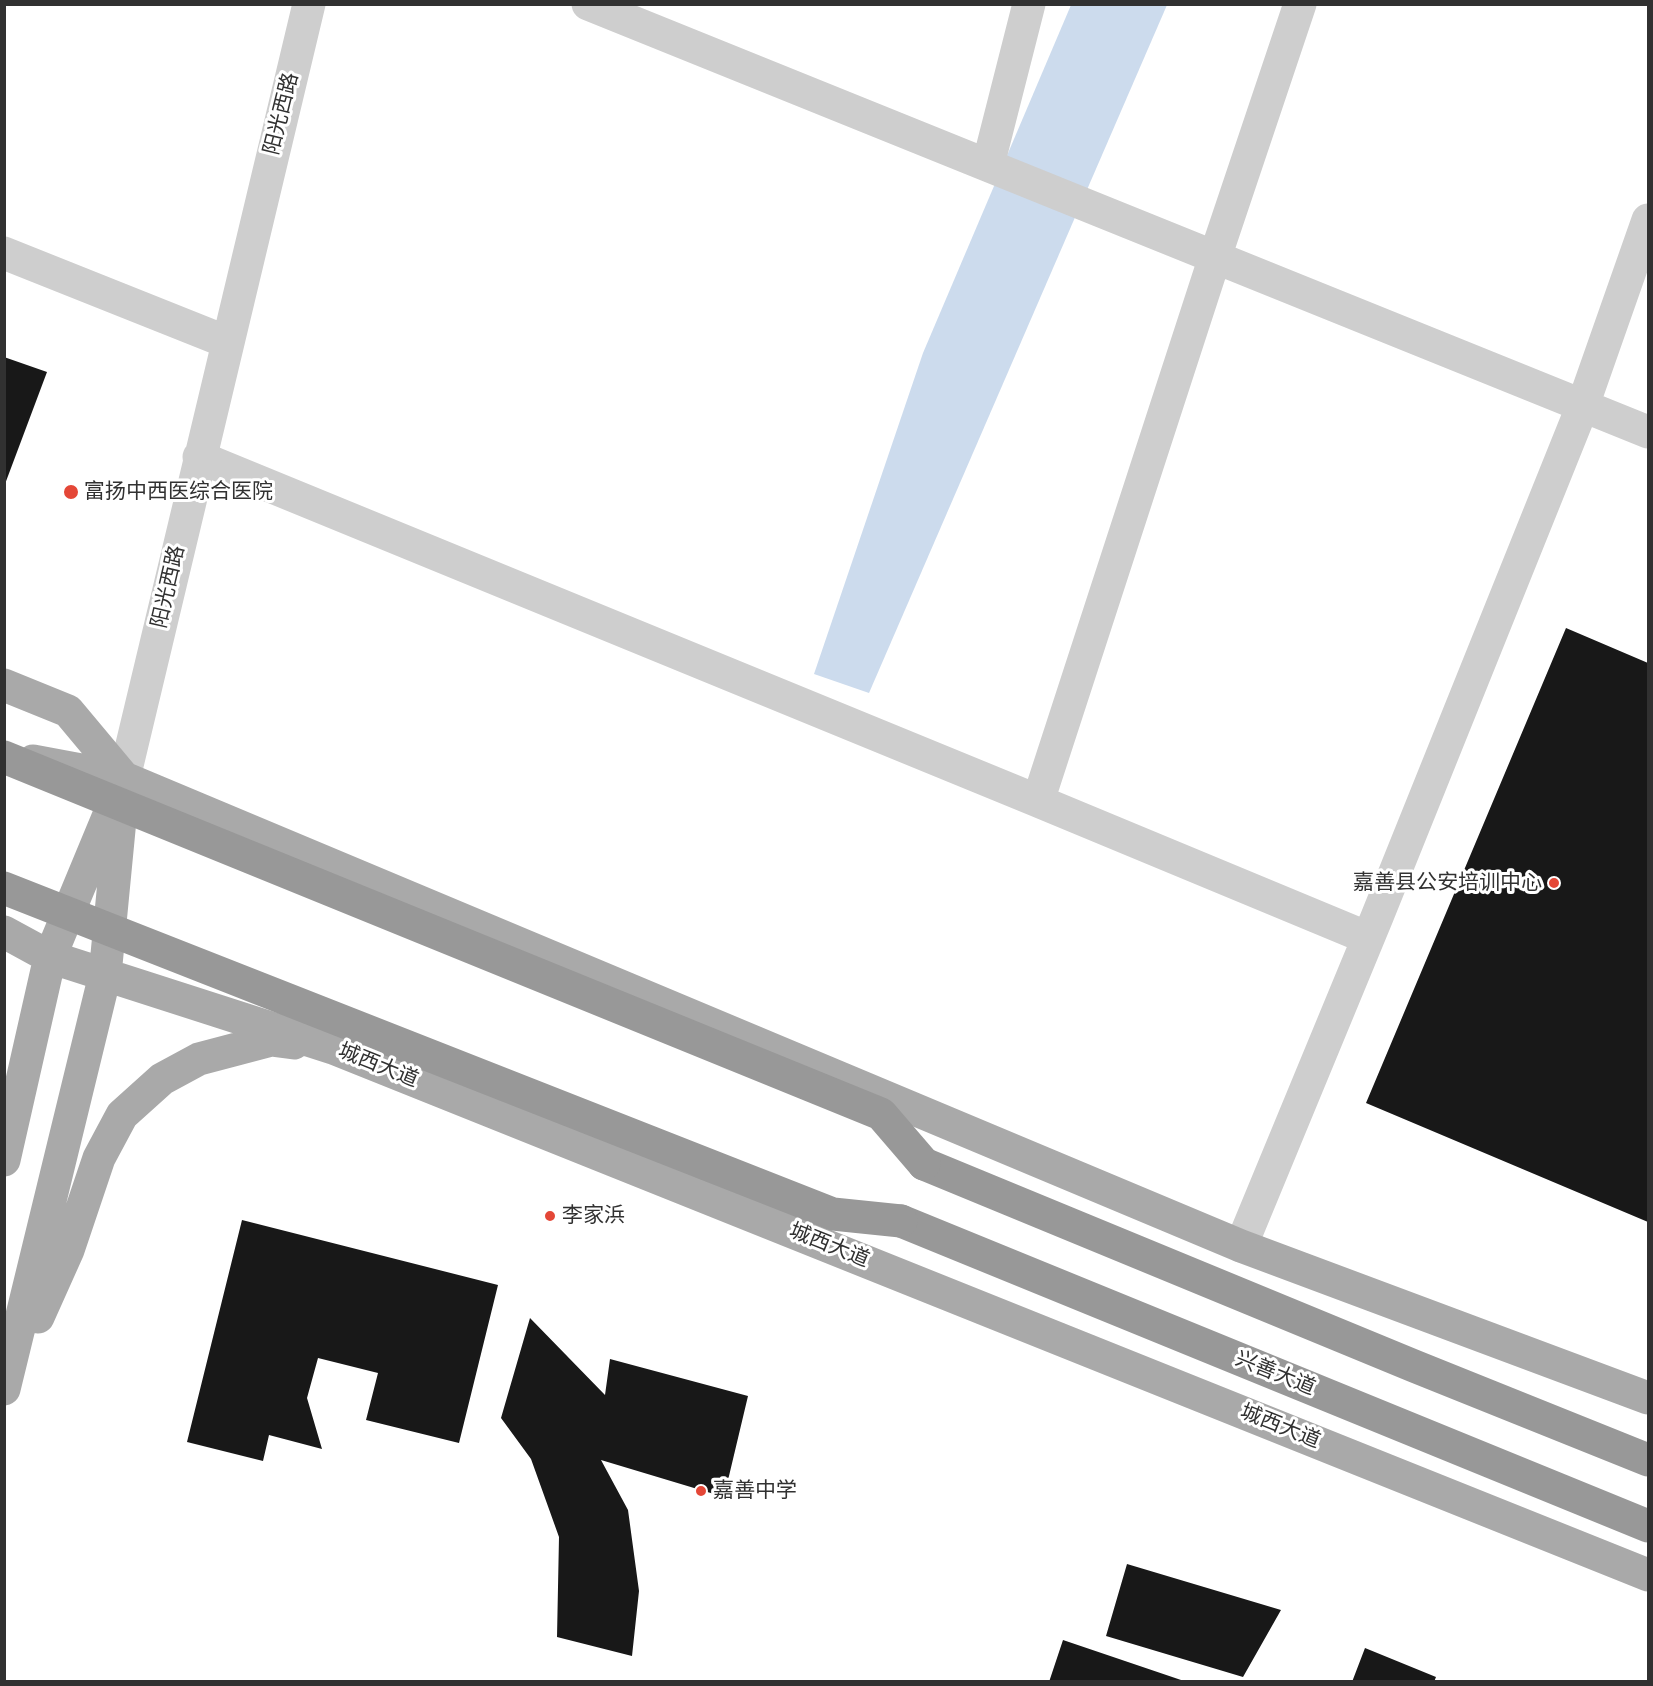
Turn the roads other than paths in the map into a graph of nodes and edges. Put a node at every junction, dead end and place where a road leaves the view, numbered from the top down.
1 (309, 4) edge
2 (588, 4) edge
3 (1029, 4) edge
4 (1300, 4) edge
5 (992, 166) junction
6 (1648, 220) edge
7 (4, 253) edge
8 (1215, 256) junction
9 (227, 342) junction
10 (1583, 405) junction
11 (1648, 432) edge
12 (199, 458) junction
13 (4, 685) edge
14 (4, 756) edge
15 (124, 778) junction
16 (1038, 801) junction
17 (4, 888) edge
18 (4, 932) edge
19 (1368, 938) junction
20 (50, 957) junction
21 (105, 975) junction
22 (333, 1048) junction
23 (4, 1160) edge
24 (1241, 1246) junction
25 (4, 1390) edge
26 (1648, 1398) edge
27 (1648, 1460) edge
28 (1648, 1526) edge
29 (1648, 1575) edge

1 - 9 street, 阳光西路
2 - 5 street
3 - 5 street
4 - 8 street
5 - 8 street
6 - 10 street
7 - 9 street
8 - 10 street
8 - 16 street
9 - 12 street, 阳光西路
10 - 11 street
10 - 19 street
12 - 15 street, 阳光西路
12 - 16 street
13 - 15 main road
14 - 15 main road
14 - 27 highway, bridge
15 - 20 main road, 阳光西路
15 - 21 main road
15 - 24 main road
16 - 19 street
17 - 28 highway, 兴善大道, bridge
18 - 20 main road, 城西大道
19 - 24 street
20 - 21 main road, 城西大道
20 - 23 main road, 阳光西路
21 - 22 main road, 城西大道
21 - 25 main road
22 - 25 main road
22 - 29 main road, 城西大道
24 - 26 main road

